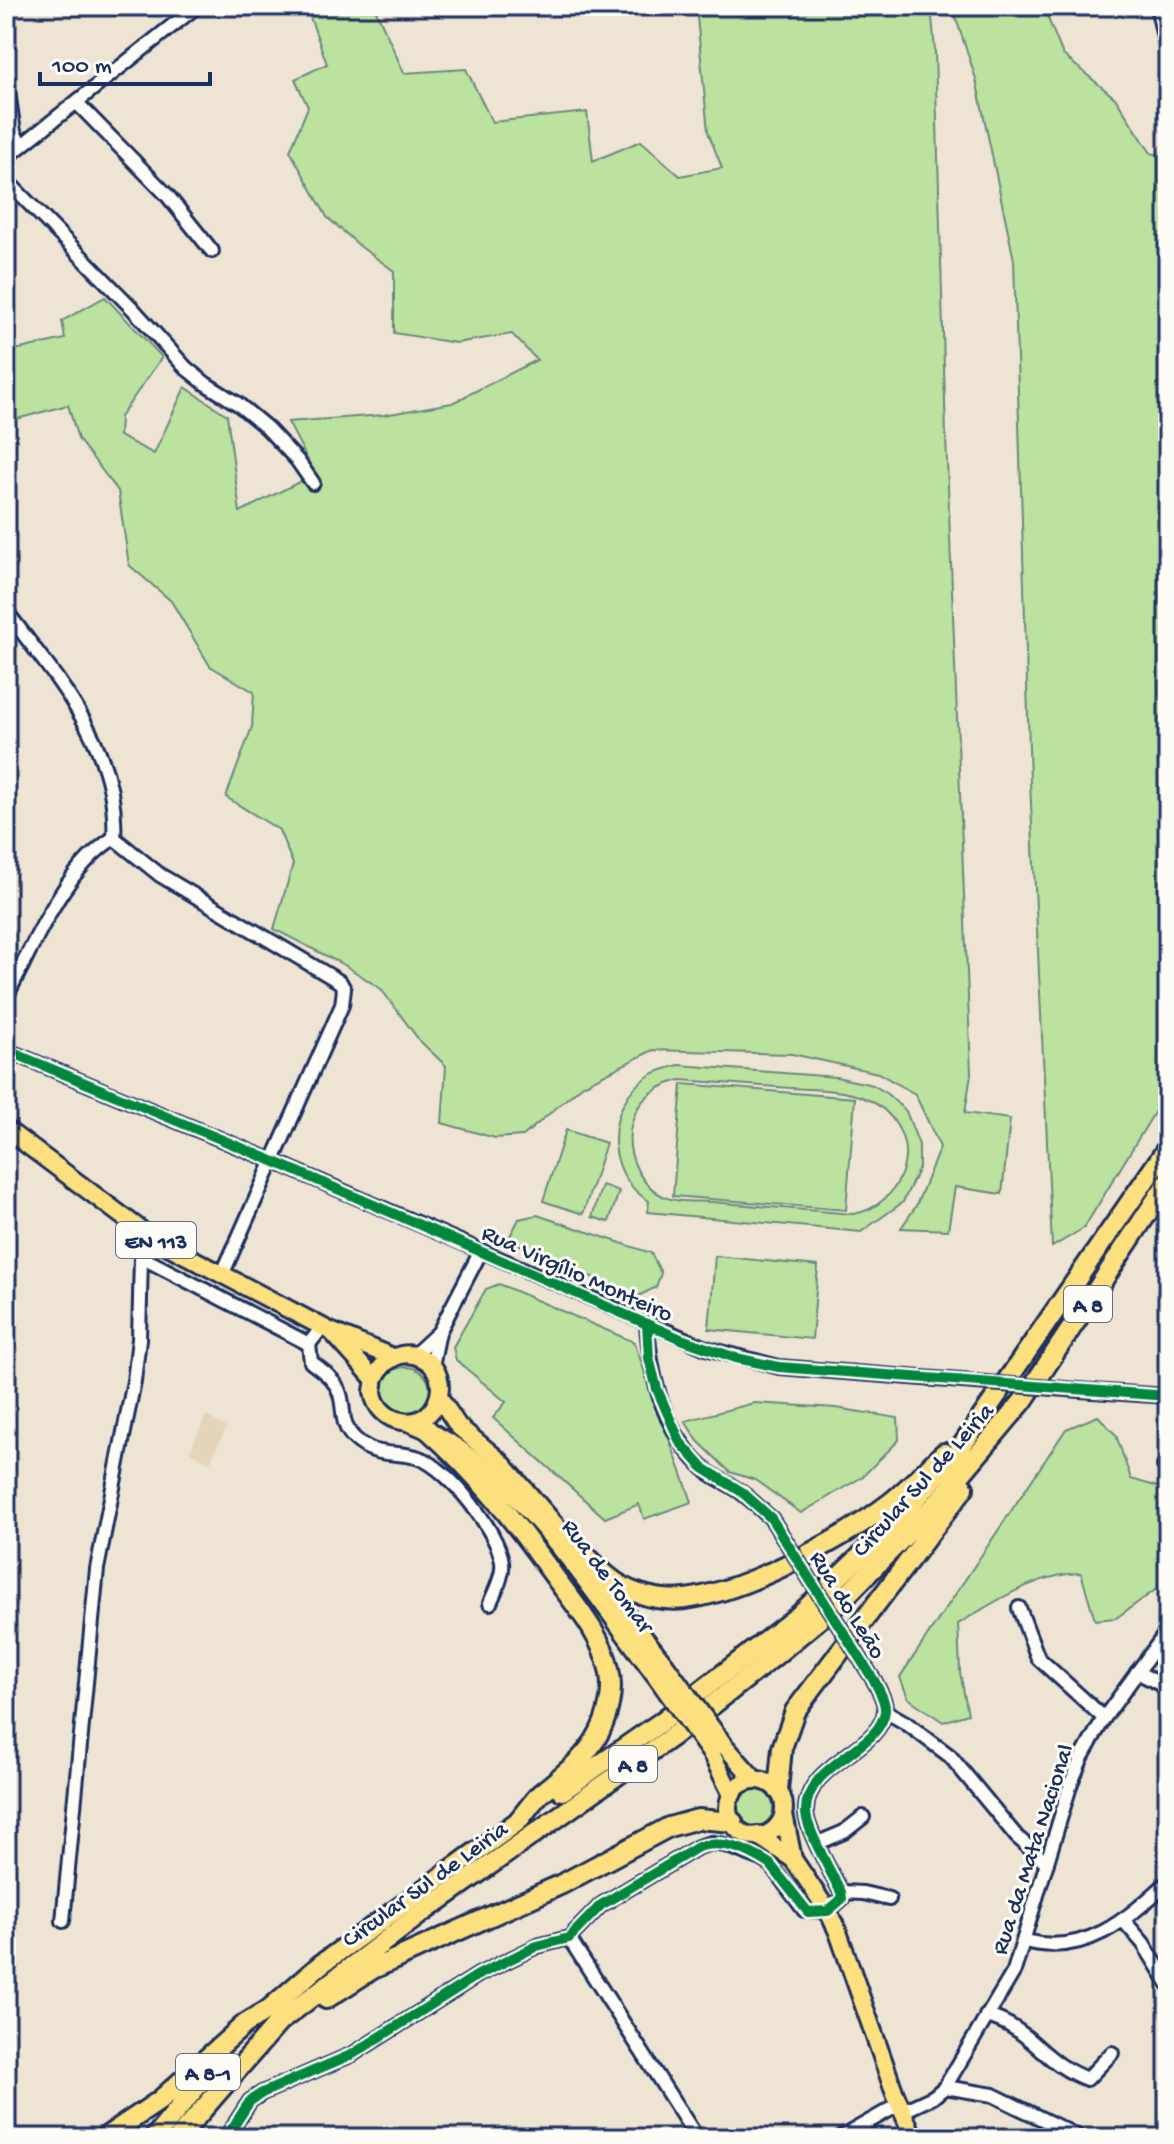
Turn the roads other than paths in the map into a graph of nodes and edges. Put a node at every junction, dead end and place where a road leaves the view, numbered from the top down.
1 (197, 6) edge
2 (1157, 6) edge
3 (1168, 55) edge
4 (6, 78) edge
5 (77, 103) junction
6 (21, 146) junction
7 (6, 158) edge
8 (6, 180) edge
9 (212, 251) dead end
10 (313, 483) dead end
11 (6, 611) edge
12 (114, 838) junction
13 (6, 997) edge
14 (6, 1050) edge
15 (6, 1129) edge
16 (1168, 1147) edge
17 (273, 1161) junction
18 (1168, 1182) edge
19 (149, 1236) junction
20 (481, 1251) junction
21 (141, 1257) junction
22 (222, 1275) junction
23 (647, 1324) junction
24 (326, 1328) junction
25 (439, 1332) junction
26 (309, 1344) junction
27 (414, 1355) junction
28 (392, 1357) junction
29 (432, 1366) junction
30 (374, 1380) junction
31 (1168, 1396) edge
32 (439, 1397) junction
33 (989, 1409) junction
34 (1005, 1423) junction
35 (417, 1425) junction
36 (566, 1535) junction
37 (490, 1603) dead end
38 (1019, 1608) dead end
39 (1168, 1630) edge
40 (659, 1668) junction
41 (1137, 1672) junction
42 (1168, 1688) edge
43 (885, 1711) junction
44 (1104, 1718) junction
45 (718, 1750) junction
46 (755, 1780) junction
47 (778, 1790) junction
48 (732, 1795) junction
49 (784, 1814) junction
50 (863, 1817) dead end
51 (517, 1822) junction
52 (733, 1822) junction
53 (757, 1835) junction
54 (818, 1843) junction
55 (793, 1859) junction
56 (1047, 1863) junction
57 (1168, 1882) edge
58 (841, 1892) junction
59 (889, 1899) dead end
60 (828, 1911) junction
61 (63, 1921) dead end
62 (1124, 1921) junction
63 (569, 1938) junction
64 (1025, 1941) junction
65 (1168, 1983) edge
66 (268, 2010) junction
67 (986, 2016) junction
68 (1112, 2053) dead end
69 (233, 2073) junction
70 (945, 2087) junction
71 (901, 2107) junction
72 (104, 2138) edge
73 (154, 2138) edge
74 (178, 2138) edge
75 (226, 2138) edge
76 (697, 2138) edge
77 (840, 2138) edge
78 (914, 2138) edge
79 (1081, 2138) edge

1 - 5 street
2 - 3 street
4 - 6 street
5 - 6 street
5 - 9 street
6 - 7 street
8 - 10 street
11 - 12 street
12 - 13 street
12 - 17 street
14 - 17 street, Rua Virgílio Monteiro
15 - 19 main road, Rua de Tomar / EN 113
16 - 33 highway, Circular Sul de Leiria / A 8
17 - 20 street, Rua Virgílio Monteiro
17 - 22 street
18 - 34 highway, Circular Sul de Leiria / A 8
19 - 21 street
19 - 22 main road, Rua de Tomar / EN 113
20 - 23 street, Rua Virgílio Monteiro
20 - 25 street
21 - 26 street
21 - 61 street
22 - 24 main road, Rua de Tomar / EN 113
23 - 31 street, Rua Virgílio Monteiro, bridge
23 - 43 street, Rua do Leão, bridge
24 - 26 street
24 - 28 main road, Rua de Tomar / EN 113
24 - 30 main road, Rua de Tomar / EN 113
25 - 27 street
25 - 29 street
26 - 37 street
27 - 28 main road, Rua de Tomar / EN 113
27 - 29 main road
28 - 30 main road
29 - 32 main road, Rua de Tomar / EN 113
30 - 35 main road, Rua de Tomar / EN 113
32 - 35 main road
32 - 36 main road, Rua de Tomar / EN 113
33 - 36 highway
33 - 51 highway, Circular Sul de Leiria / A 8
34 - 47 highway
34 - 69 highway, Circular Sul de Leiria / A 8
35 - 40 main road, Rua de Tomar / EN 113
35 - 51 highway
36 - 40 main road, Rua de Tomar / EN 113
38 - 44 street
39 - 41 street, Rua da Mata Nacional
40 - 45 main road, Rua de Tomar / EN 113, bridge
41 - 42 street
41 - 44 street, Rua da Mata Nacional
43 - 54 street
43 - 56 street
44 - 56 street, Rua da Mata Nacional
45 - 46 main road, Rua de Tomar / EN 113
45 - 48 main road, Rua de Tomar / EN 113
46 - 47 main road, Rua de Tomar / EN 113
46 - 48 main road
47 - 49 main road
48 - 52 main road, Rua de Tomar / EN 113
49 - 53 main road
49 - 55 main road
50 - 54 street
51 - 66 highway, A 8
52 - 53 main road
52 - 69 highway
53 - 55 main road
54 - 58 street
55 - 60 main road
56 - 64 street, Rua da Mata Nacional
57 - 62 street
58 - 59 street
58 - 60 street
60 - 63 street
60 - 71 main road
62 - 64 street
62 - 65 street
63 - 75 street
63 - 76 street
64 - 67 street, Rua da Mata Nacional
66 - 72 highway
66 - 73 highway, A 8-1
67 - 68 street
67 - 70 street, Rua da Mata Nacional
69 - 74 highway, A 8-1
70 - 71 street, Rua da Mata Nacional
70 - 79 street
71 - 77 street, Rua da Mata Nacional
71 - 78 main road

